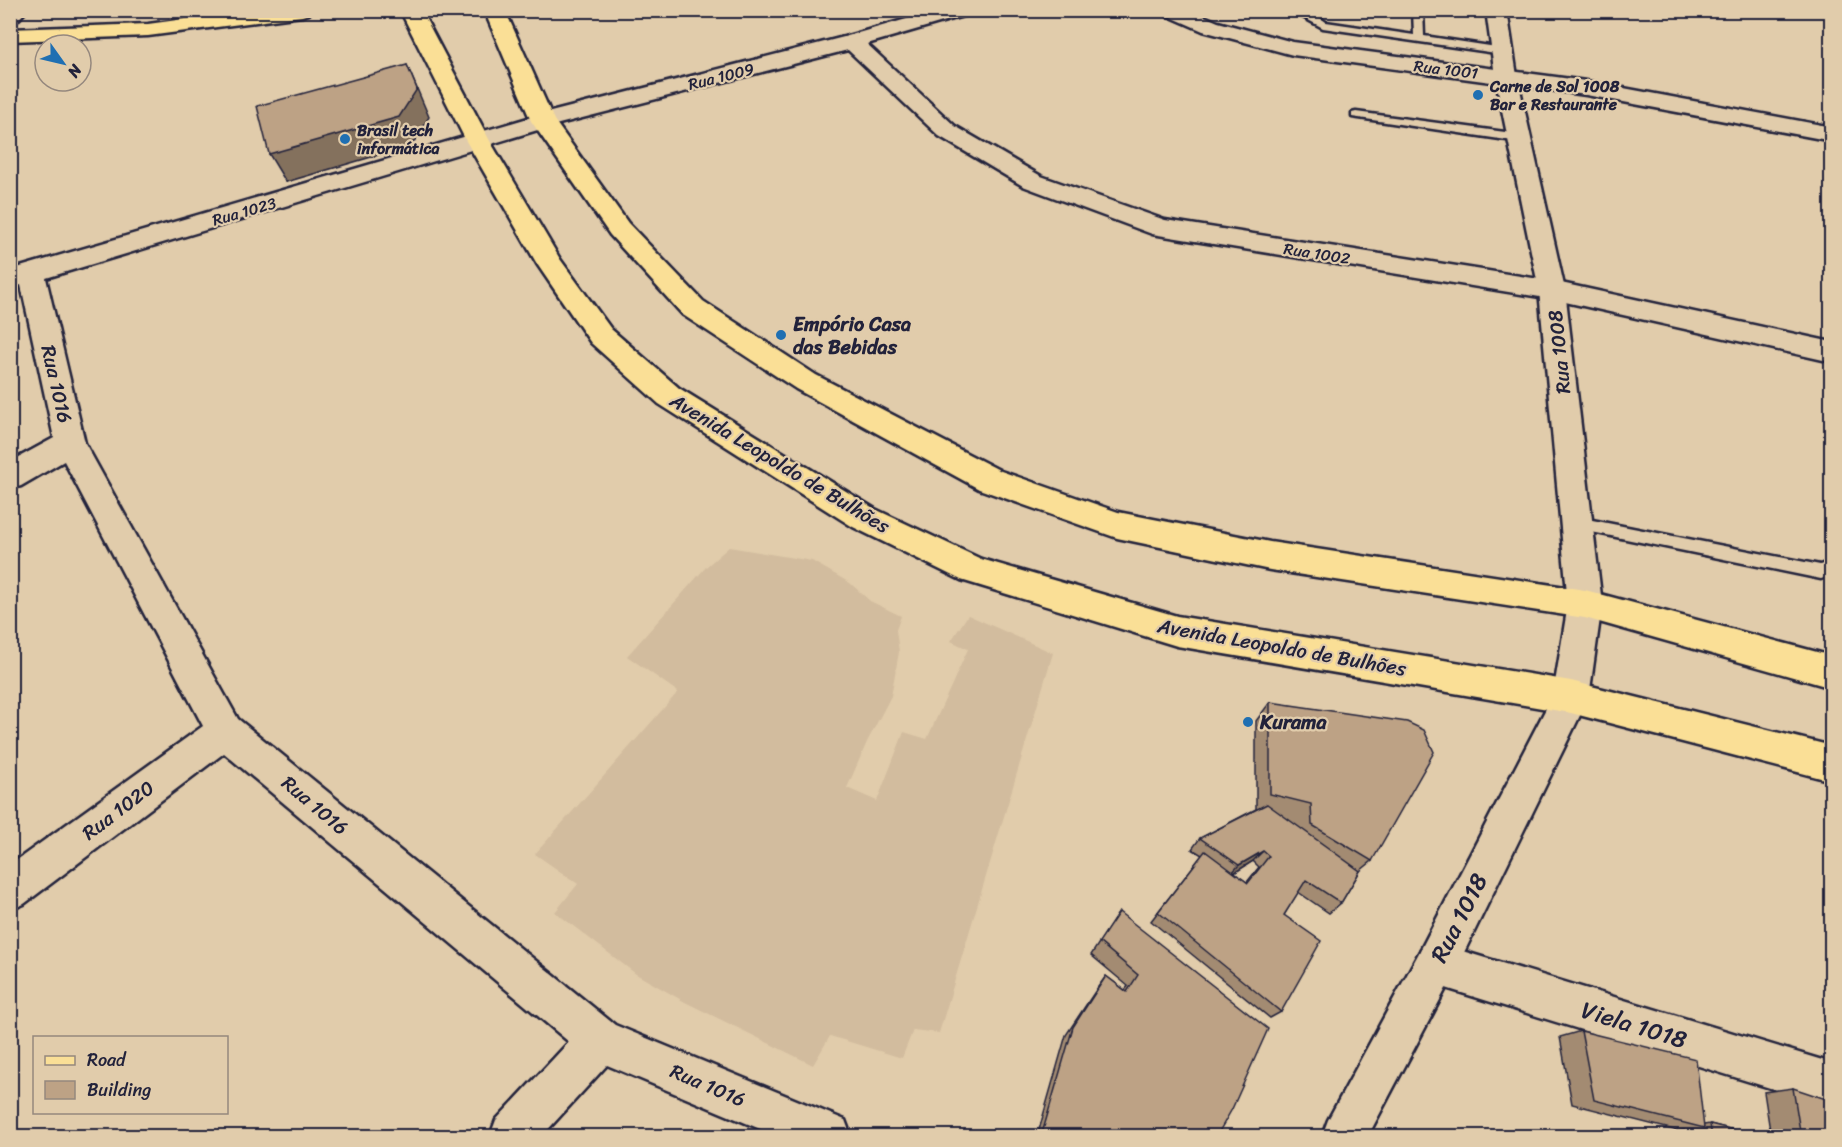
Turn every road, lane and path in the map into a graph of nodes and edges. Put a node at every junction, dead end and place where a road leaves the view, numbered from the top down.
1 (17, 10) edge
2 (302, 10) edge
3 (411, 10) edge
4 (494, 10) edge
5 (963, 10) edge
6 (1171, 10) edge
7 (1304, 10) edge
8 (1418, 10) edge
9 (1496, 10) edge
10 (10, 17) edge
11 (10, 35) edge
12 (1419, 39) junction
13 (852, 42) junction
14 (1503, 51) junction
15 (1506, 76) junction
16 (1356, 115) dead end
17 (543, 121) junction
18 (1832, 134) edge
19 (1520, 138) junction
20 (478, 141) junction
21 (21, 276) edge
22 (1552, 290) junction
23 (1832, 352) edge
24 (70, 443) junction
25 (10, 477) edge
26 (1577, 523) junction
27 (1828, 572) edge
28 (1585, 604) junction
29 (1832, 672) edge
30 (1571, 697) junction
31 (225, 731) junction
32 (1832, 764) edge
33 (10, 890) edge
34 (1436, 964) junction
35 (600, 1040) junction
36 (1832, 1085) edge
37 (512, 1137) edge
38 (829, 1137) edge
39 (1344, 1137) edge

1 - 10 street
2 - 11 main road
3 - 20 main road, Avenida Leopoldo de Bulhões
4 - 17 main road
5 - 13 street, Rua 1009
6 - 15 street, Rua 1001
7 - 12 lane
8 - 12 lane
9 - 14 street, Rua 1008
12 - 14 lane
13 - 17 street, Rua 1009
13 - 22 street, Rua 1002
14 - 15 street, Rua 1008
15 - 18 street, Rua 1001
15 - 19 street, Rua 1008
16 - 19 lane
17 - 20 street, Rua 1009
17 - 28 main road
19 - 22 street, Rua 1008
20 - 21 street, Rua 1023
20 - 30 main road, Avenida Leopoldo de Bulhões
21 - 24 street, Rua 1016
22 - 23 street, Rua 1002
22 - 26 street, Rua 1008
24 - 25 street
24 - 31 street, Rua 1016
26 - 27 lane
26 - 28 street, Rua 1008
28 - 29 main road
28 - 30 street, Rua 1008
30 - 32 main road, Avenida Leopoldo de Bulhões
30 - 34 street, Rua 1018
31 - 33 street, Rua 1020
31 - 35 street, Rua 1016
34 - 36 street, Viela 1018
34 - 39 street, Rua 1018
35 - 37 street
35 - 38 street, Rua 1016

